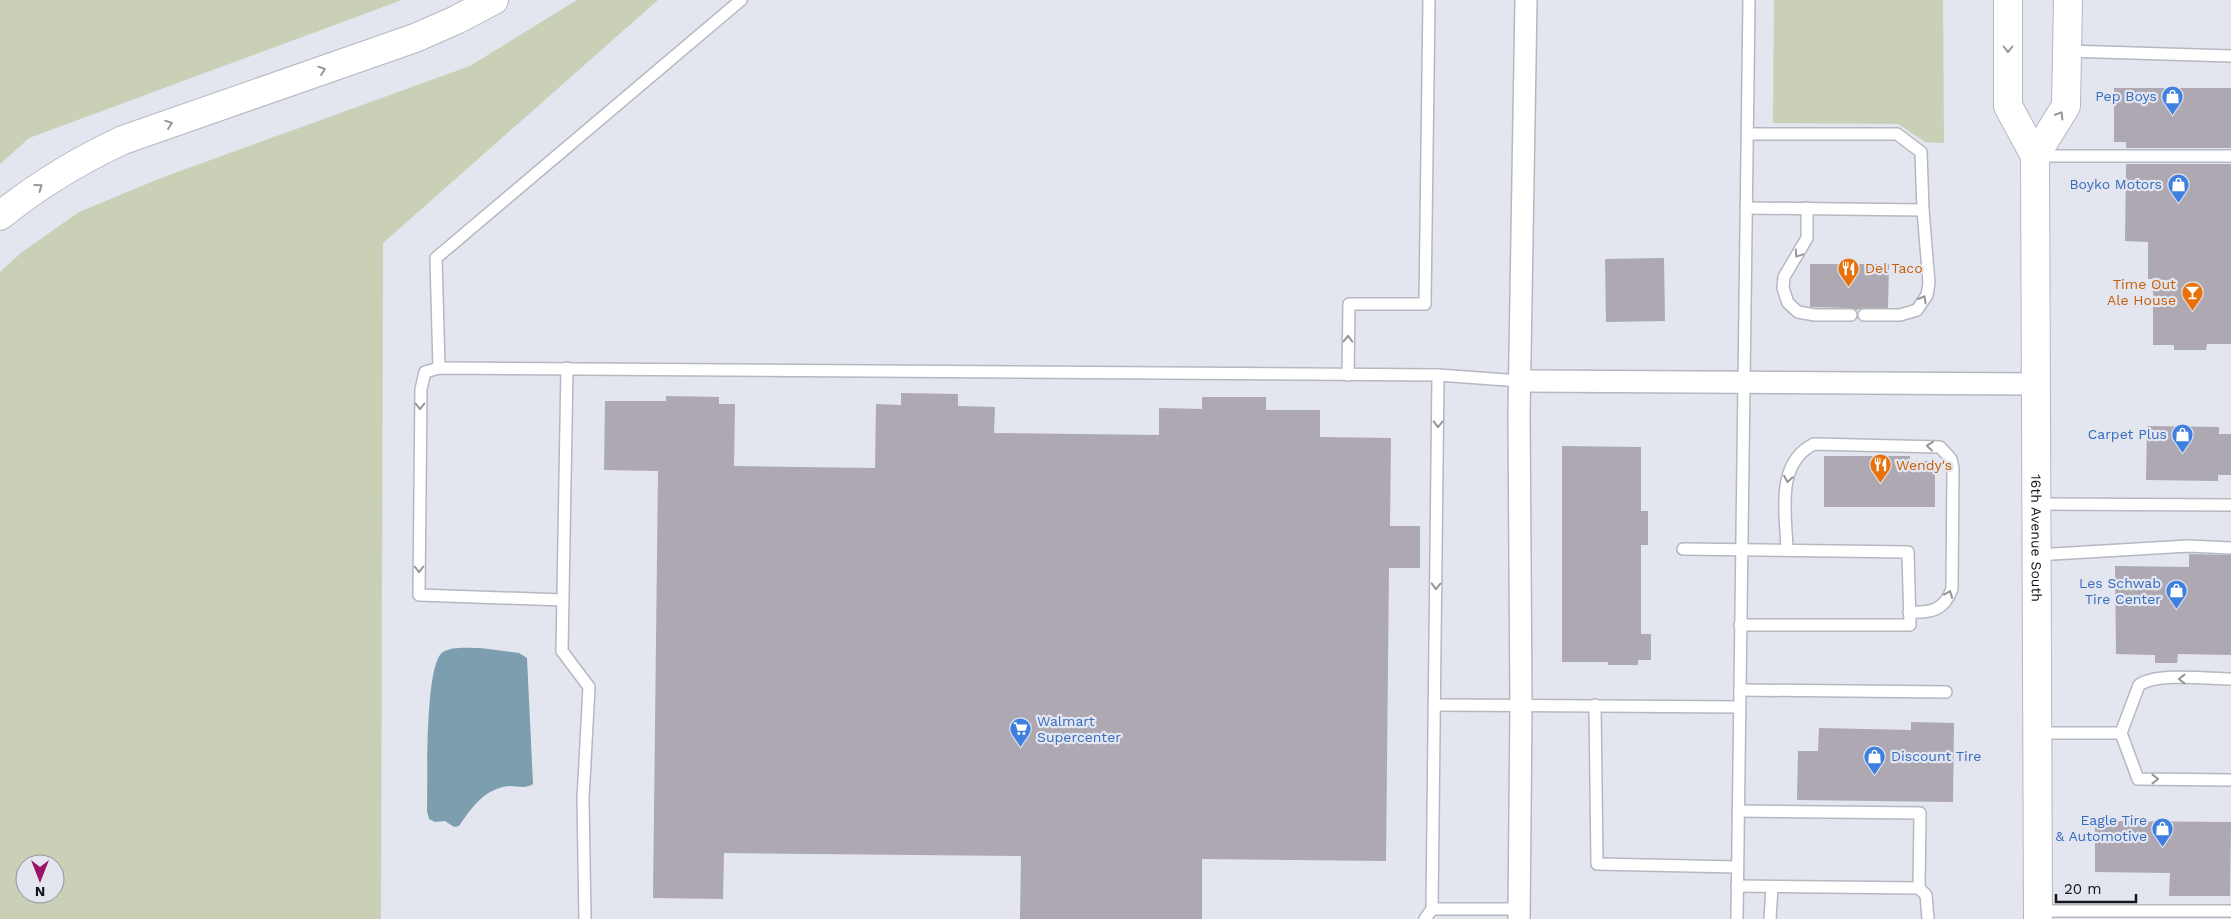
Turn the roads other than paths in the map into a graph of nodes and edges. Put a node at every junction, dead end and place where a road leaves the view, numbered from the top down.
1 (494, 0) edge
2 (741, 0) edge
3 (1428, 0) edge
4 (1526, 0) edge
5 (1749, 0) edge
6 (2008, 0) edge
7 (2068, 0) edge
8 (2067, 51) junction
9 (2231, 56) edge
10 (1748, 134) junction
11 (2035, 156) junction
12 (2231, 156) edge
13 (1746, 208) junction
14 (1807, 208) junction
15 (1923, 210) junction
16 (0, 216) edge
17 (1851, 315) dead end
18 (1864, 315) dead end
19 (439, 368) junction
20 (567, 368) junction
21 (1348, 375) junction
22 (1438, 375) junction
23 (1520, 381) junction
24 (1744, 382) junction
25 (2036, 384) junction
26 (2036, 504) junction
27 (2231, 505) edge
28 (2231, 548) edge
29 (1683, 549) dead end
30 (1741, 550) junction
31 (1787, 550) junction
32 (2036, 555) junction
33 (562, 600) junction
34 (1910, 612) junction
35 (1740, 625) junction
36 (2231, 679) edge
37 (1740, 690) junction
38 (1946, 692) dead end
39 (1434, 705) junction
40 (1521, 706) junction
41 (1595, 706) junction
42 (1739, 707) junction
43 (2037, 733) junction
44 (2121, 733) junction
45 (2231, 780) edge
46 (1738, 811) junction
47 (1737, 867) junction
48 (1737, 886) junction
49 (1772, 887) junction
50 (1919, 888) junction
51 (1432, 909) junction
52 (2231, 911) edge
53 (1519, 914) edge
54 (2038, 915) edge
55 (2119, 915) edge
56 (2185, 915) edge
57 (585, 919) edge
58 (1424, 919) edge
59 (1737, 919) edge
60 (1770, 919) edge
61 (1928, 919) edge

16 -> 1 main road
2 - 19 lane
21 -> 3 lane
4 - 23 street
5 - 10 lane
6 -> 11 main road, 16th Avenue South
7 - 8 main road
8 - 9 lane
11 -> 8 main road
10 - 13 lane
10 - 15 lane
11 - 12 lane
11 - 25 main road, 16th Avenue South
13 - 14 lane
13 - 24 lane
14 - 15 lane
14 -> 17 lane
18 -> 15 lane
19 - 20 lane
19 -> 33 lane
20 - 21 lane
20 - 33 lane
21 - 22 lane
22 - 23 lane
22 -> 39 lane
23 - 24 street
23 - 40 street
24 - 25 street
24 - 30 lane
25 - 26 main road, 16th Avenue South
26 - 27 lane
26 - 32 main road, 16th Avenue South
28 - 32 lane
29 - 30 lane
30 - 31 lane
30 - 35 lane
31 - 34 lane
34 -> 31 lane
32 - 43 main road, 16th Avenue South
33 - 57 lane
34 - 35 lane
35 - 37 lane
36 -> 44 lane
37 - 38 lane
37 - 42 lane
39 - 40 lane
39 - 51 lane
40 - 41 lane
40 - 53 street
41 - 42 lane
41 - 47 lane
42 - 46 lane
43 - 44 lane
43 - 54 main road, 16th Avenue South
44 -> 45 lane
46 - 47 lane
46 - 50 lane
47 - 48 lane
48 - 49 lane
48 - 59 lane
49 - 50 lane
49 - 60 lane
50 - 61 lane
51 - 53 lane
51 - 58 lane
52 - 56 lane
54 - 55 lane
55 - 56 lane

